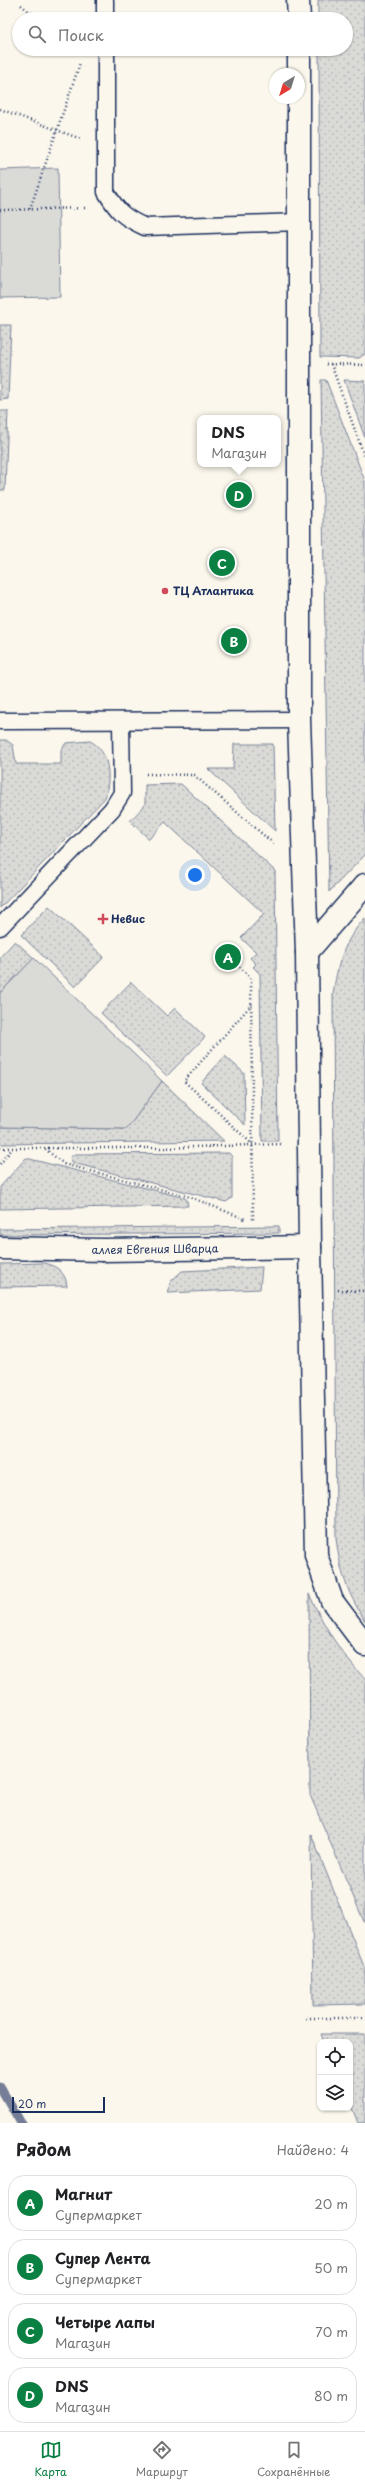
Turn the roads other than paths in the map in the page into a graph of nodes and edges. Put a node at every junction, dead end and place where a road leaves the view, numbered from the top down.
1 (105, 0) edge
2 (298, 0) edge
3 (105, 12) edge
4 (299, 12) edge
5 (106, 56) edge
6 (299, 56) edge
7 (300, 222) junction
8 (299, 720) junction
9 (0, 721) edge
10 (121, 722) junction
11 (365, 885) edge
12 (0, 927) edge
13 (307, 952) junction
14 (310, 1247) junction
15 (0, 1248) edge
16 (365, 1645) edge

1 - 3 lane
2 - 4 street
5 - 7 lane
6 - 7 street
7 - 8 street
8 - 10 lane
8 - 13 street
9 - 10 lane
10 - 12 lane
11 - 13 street
13 - 14 street
14 - 15 street, аллея Евгения Шварца
14 - 16 street

